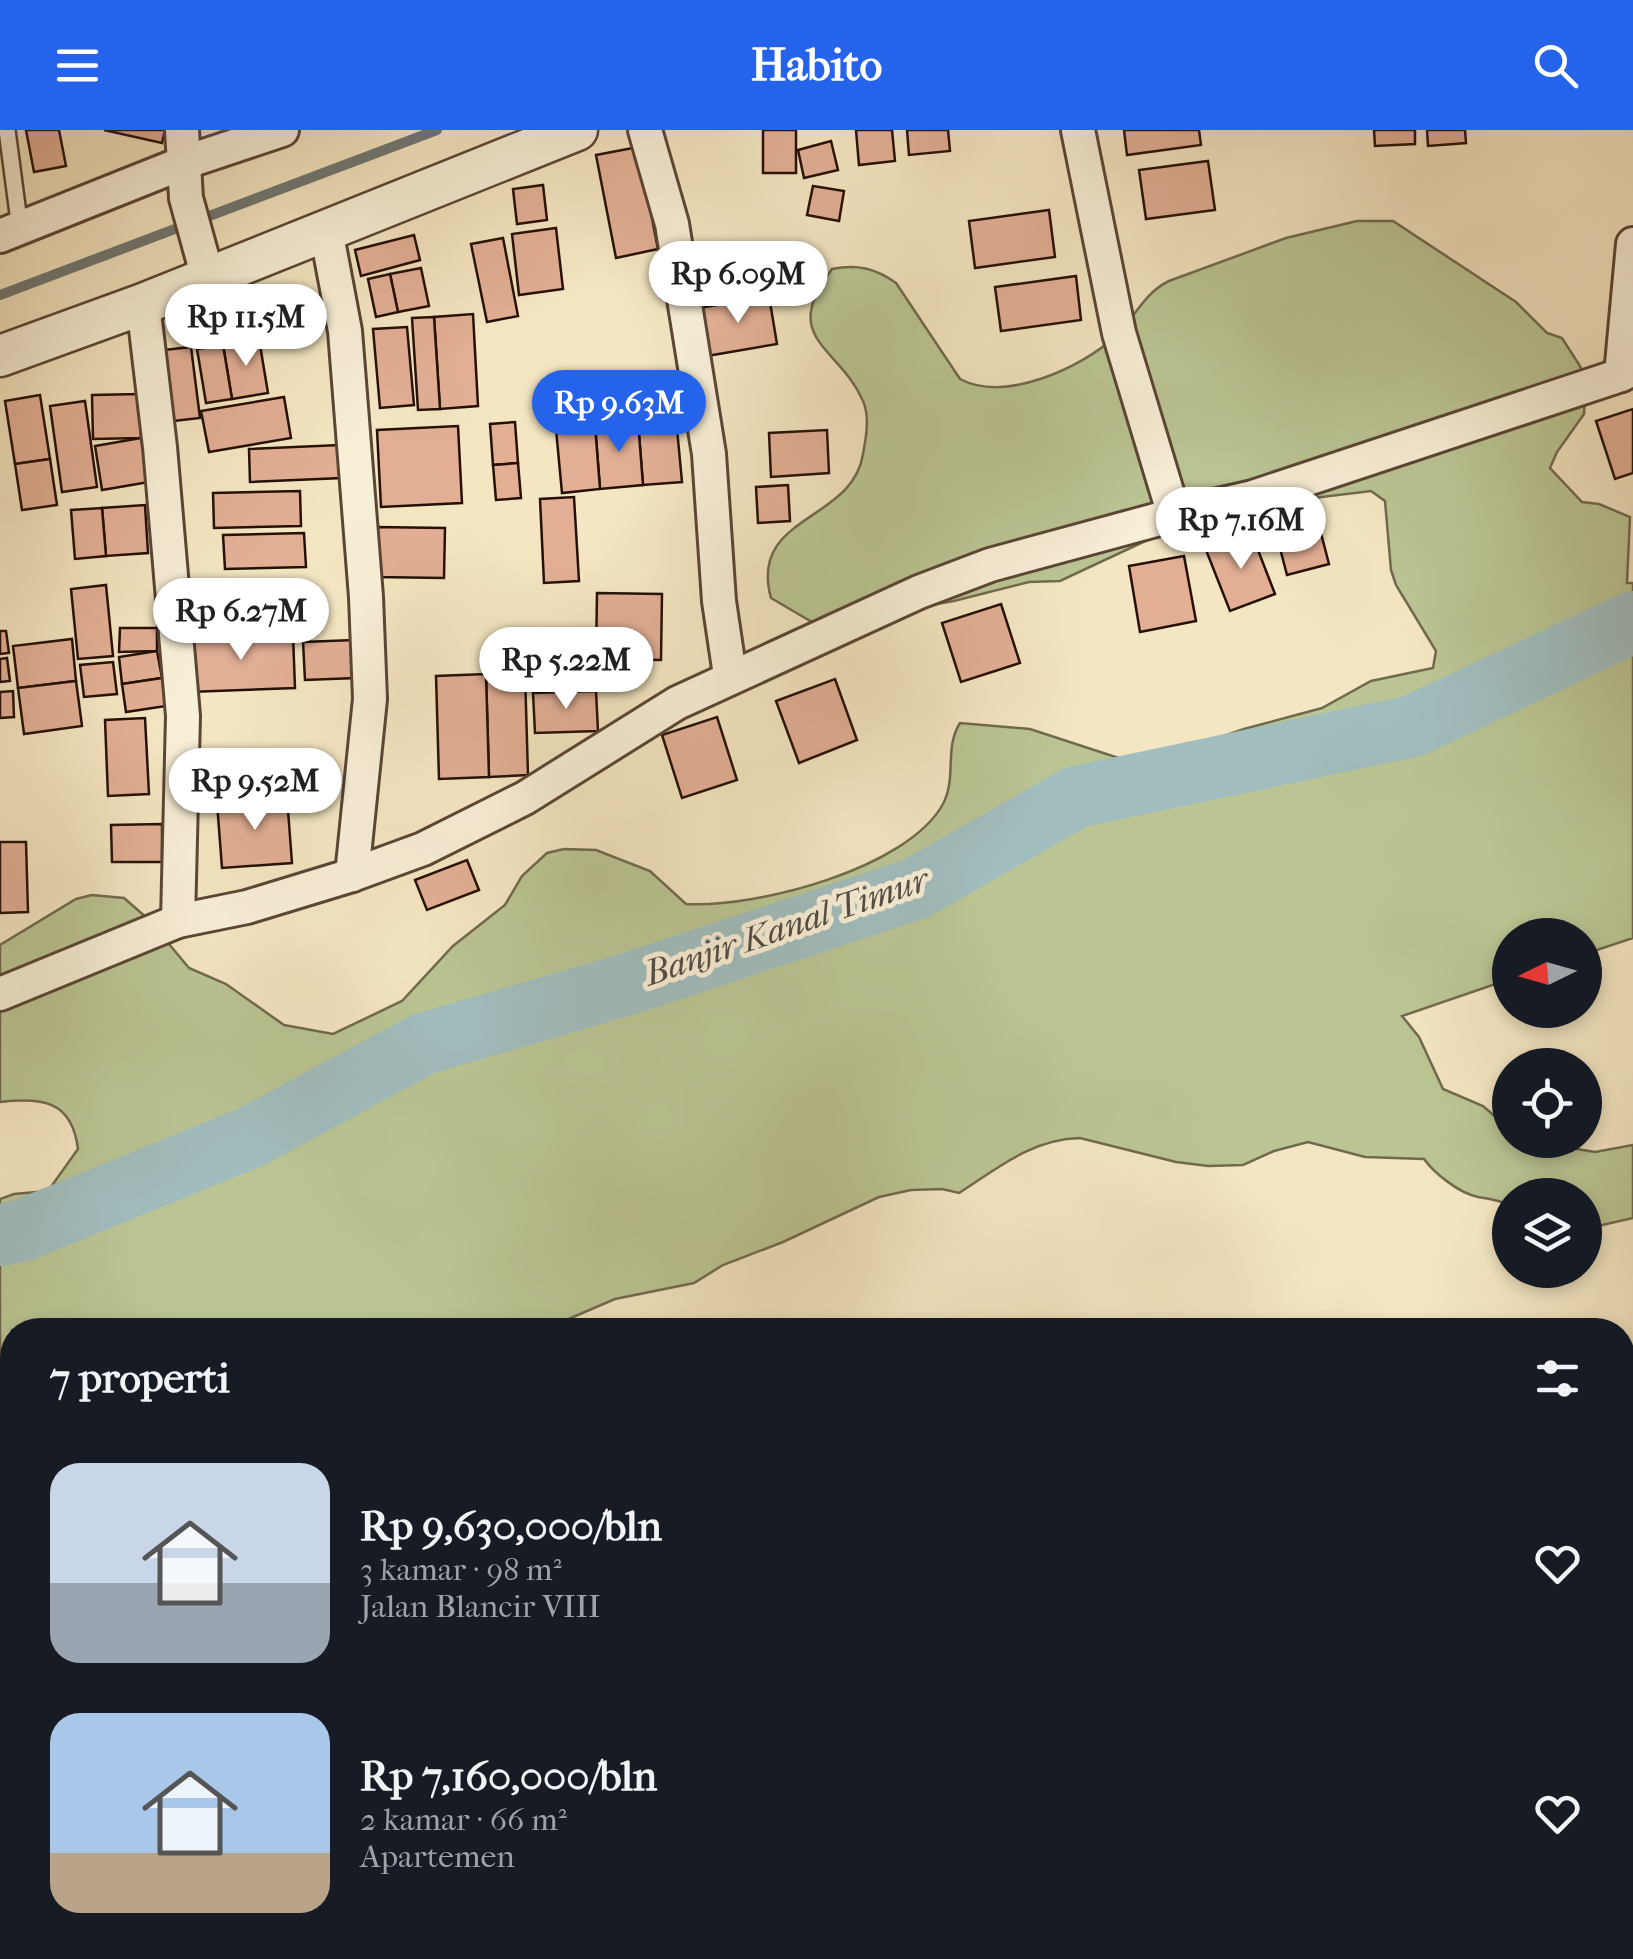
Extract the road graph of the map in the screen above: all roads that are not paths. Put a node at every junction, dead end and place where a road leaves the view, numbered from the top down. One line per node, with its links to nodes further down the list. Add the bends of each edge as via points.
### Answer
1 (6, 130): 9 (lane)
2 (182, 130): 7 (street)
3 (282, 130): 7 (street)
4 (577, 130): 8 (street)
5 (646, 130): 16 (street, via 672,224 709,454)
6 (1078, 130): 15 (street, via 1119,333)
7 (183, 163): 9 (street); 11 (street)
8 (326, 230): 11 (street); 17 (street, via 345,331 366,597 370,699)
9 (10, 232)
10 (1633, 244): 14 (street)
11 (205, 266): 12 (street)
12 (143, 304): 13 (street); 18 (street, via 183,716)
13 (0, 356)
14 (1627, 372): 15 (street, via 1253,497)
15 (1174, 514): 16 (street, via 990,565)
16 (730, 676): 17 (street, via 654,715 525,798)
17 (352, 876): 18 (street)
18 (178, 921): 19 (street)
19 (0, 994)

